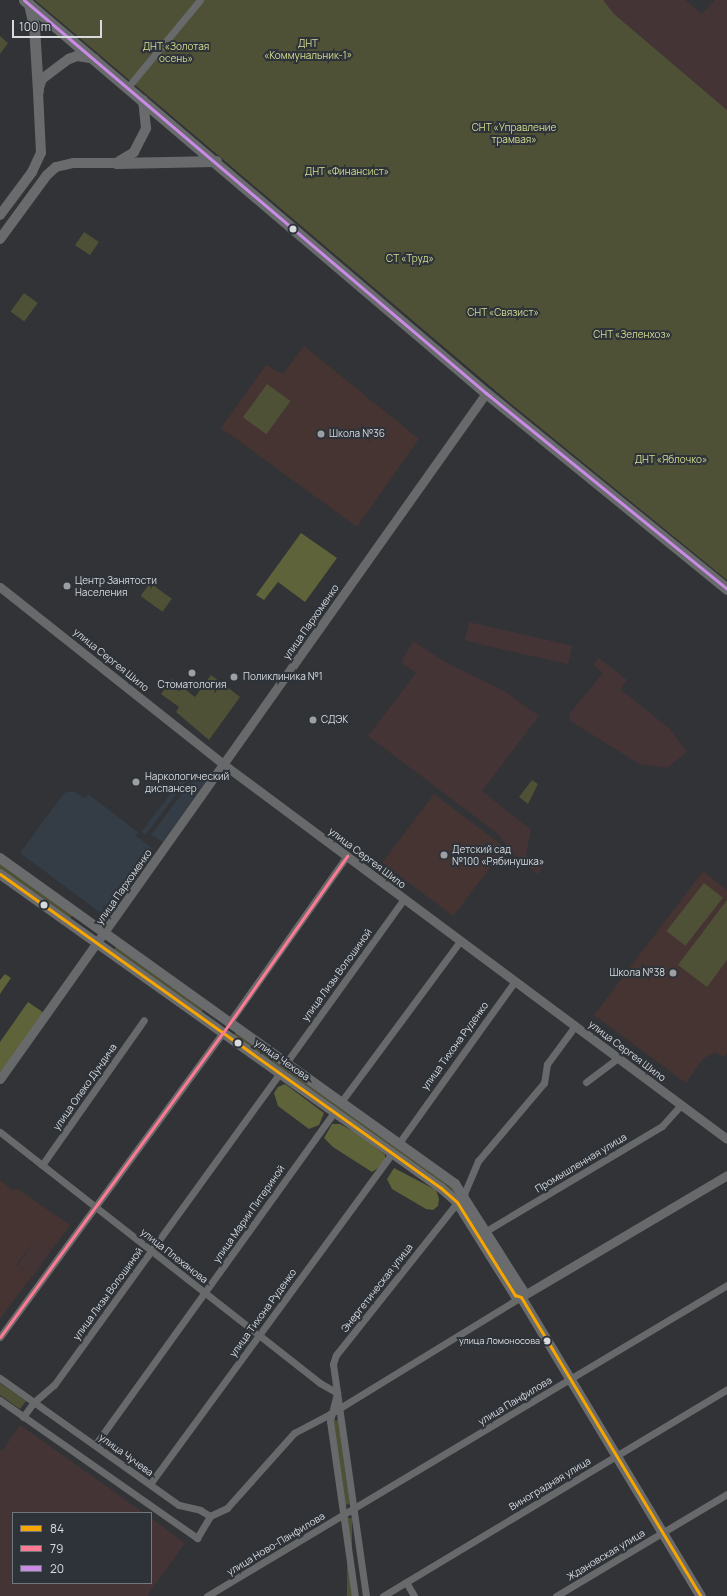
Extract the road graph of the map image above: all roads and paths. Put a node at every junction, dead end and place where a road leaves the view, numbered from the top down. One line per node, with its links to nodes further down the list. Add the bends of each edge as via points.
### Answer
1 (200, 0): 4 (street)
2 (27, 2): 3 (main road); 5 (main road, via 34,26)
3 (95, 59): 4 (main road); 5 (main road, via 77,56 58,65 42,79)
4 (128, 87): 6 (main road)
5 (38, 91): 9 (main road, via 41,146 38,161)
6 (143, 100): 7 (main road); 8 (main road, via 146,116 142,139 134,152)
7 (216, 161): 8 (main road); 11 (main road)
8 (116, 163): 10 (main road, via 74,163 56,167 46,175)
9 (0, 215)
10 (0, 239)
11 (486, 393): 13 (main road); 14 (street, улица Пархоменко)
12 (0, 586): 14 (street, улица Сергея Шило)
13 (727, 589)
14 (224, 764): 15 (street, улица Сергея Шило); 19 (street, улица Пархоменко)
15 (347, 856): 18 (street, улица Сергея Шило); 24 (street)
16 (0, 858): 19 (main road, улица Чехова)
17 (0, 874): 21 (main road, улица Чехова)
18 (404, 899): 20 (street, улица Сергея Шило); 28 (street, улица Лизы Волошиной)
19 (105, 934): 21 (street, улица Пархоменко); 24 (main road, улица Чехова)
20 (460, 940): 22 (street, улица Сергея Шило); 32 (street)
21 (97, 944): 26 (main road, улица Чехова); 30 (street, улица Пархоменко)
22 (515, 981): 25 (street, улица Сергея Шило); 37 (street, улица Тихона Руденко)
23 (144, 1020): 39 (street, улица Олеко Дундича)
24 (229, 1023): 26 (main road); 28 (main road, улица Чехова)
25 (575, 1026): 27 (street, улица Сергея Шило); 41 (street, Энергетическая улица, via 547,1064 544,1083 478,1161)
26 (222, 1034): 29 (main road, улица Чехова); 42 (street)
27 (618, 1058): 31 (street); 33 (street, улица Сергея Шило)
28 (286, 1063): 32 (main road, улица Чехова)
29 (279, 1074): 34 (main road, улица Чехова); 44 (street, улица Лизы Волошиной)
30 (0, 1079)
31 (586, 1082)
32 (341, 1102): 37 (main road, улица Чехова)
33 (681, 1105): 36 (street, улица Сергея Шило); 43 (street, Промышленная улица, via 662,1126)
34 (334, 1112): 38 (main road, улица Чехова); 46 (street, улица Марии Питериной)
35 (0, 1132): 39 (street, улица Плеханова)
36 (727, 1139)
37 (399, 1143): 41 (main road, улица Чехова, via 448,1178)
38 (392, 1153): 41 (main road, улица Чехова); 48 (street, улица Тихона Руденко)
39 (42, 1165): 42 (street, улица Плеханова)
40 (727, 1175): 47 (street)
41 (460, 1198): 43 (main road, улица Чехова); 47 (main road, улица Чехова, via 515,1295); 53 (street, Энергетическая улица, via 336,1355 332,1364)
42 (94, 1206): 44 (street, улица Плеханова); 49 (street)
43 (486, 1231): 47 (main road, улица Чехова, via 523,1291)
44 (152, 1251): 46 (street, улица Плеханова); 55 (street, улица Лизы Волошиной, via 54,1385)
45 (727, 1285): 51 (street, улица Панфилова)
46 (205, 1293): 48 (street, улица Плеханова); 59 (street, улица Марии Питериной)
47 (521, 1297): 51 (main road, улица Чехова); 56 (street)
48 (259, 1336): 53 (street, улица Плеханова); 61 (street, улица Тихона Руденко)
49 (0, 1337)
50 (0, 1378): 55 (street, улица Чучева)
51 (571, 1379): 60 (main road, улица Чехова); 63 (street, улица Панфилова)
52 (727, 1389): 60 (street, Виноградная улица)
53 (337, 1393): 56 (street, Энергетическая улица); 57 (street, Энергетическая улица)
54 (0, 1400): 58 (street)
55 (33, 1403): 58 (street); 59 (street, улица Чучева)
56 (340, 1408): 57 (street); 63 (street, Энергетическая улица)
57 (330, 1414): 64 (street, Энергетическая улица); 65 (street, via 294,1433 227,1508)
58 (23, 1417): 65 (street, via 196,1538)
59 (95, 1444): 61 (street, улица Чучева)
60 (617, 1456): 66 (main road, улица Чехова); 67 (street, Виноградная улица)
61 (150, 1484): 65 (street, улица Чучева, via 179,1505 200,1510)
62 (727, 1494): 66 (street, Ждановская улица)
63 (354, 1509): 64 (street, улица Ново-Панфилова); 70 (street, Энергетическая улица)
64 (344, 1515): 68 (street, улица Ново-Панфилова); 69 (street, Энергетическая улица)
65 (210, 1516)
66 (662, 1532): 73 (street, Ждановская улица); 74 (main road, улица Чехова)
67 (406, 1582): 71 (street, Виноградная улица); 72 (street)
68 (207, 1596)
69 (355, 1596)
70 (366, 1596)
71 (383, 1596)
72 (414, 1596)
73 (556, 1596)
74 (700, 1596)

